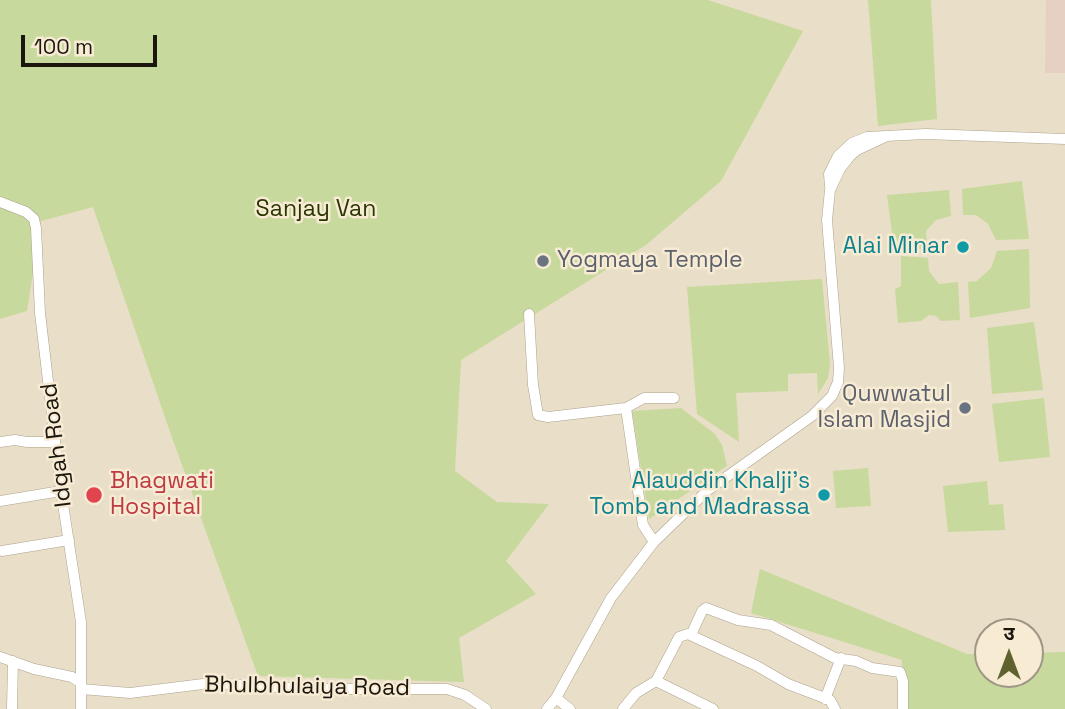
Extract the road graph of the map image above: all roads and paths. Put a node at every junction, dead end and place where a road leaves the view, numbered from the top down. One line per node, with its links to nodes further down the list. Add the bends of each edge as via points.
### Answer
1 (1065, 139): 11 (street, via 877,136 859,140 838,156 829,174 827,220 839,368 832,396 812,416 708,490)
2 (0, 202): 7 (street, Idgah Road, via 31,215 36,228 40,313)
3 (529, 314): 5 (street, via 538,415)
4 (674, 398): 5 (street, via 644,398)
5 (626, 408): 11 (street, via 643,524)
6 (0, 442): 7 (street)
7 (55, 442): 8 (street, Idgah Road)
8 (61, 491): 9 (street); 10 (street, Idgah Road)
9 (0, 501)
10 (69, 540): 12 (street); 18 (street, Idgah Road, via 81,622)
11 (654, 542): 19 (street, via 611,598)
12 (2, 551)
13 (691, 635): 15 (street, via 706,608 738,620 771,625); 17 (street, via 679,637); 20 (street)
14 (0, 657): 16 (street, Bhulbhulaiya Road)
15 (841, 658): 20 (street); 29 (street, via 900,672)
16 (13, 661): 18 (street, Bhulbhulaiya Road, via 72,677); 21 (street)
17 (656, 681): 26 (street, via 636,693); 27 (street)
18 (81, 686): 22 (street, Idgah Road); 23 (street, Bhulbhulaiya Road, via 114,693 211,683 447,689)
19 (556, 698): 24 (street); 25 (street)
20 (825, 698): 28 (street)
21 (12, 709)
22 (81, 709)
23 (486, 709)
24 (547, 709)
25 (570, 709)
26 (623, 709)
27 (713, 709)
28 (835, 709)
29 (903, 709)

